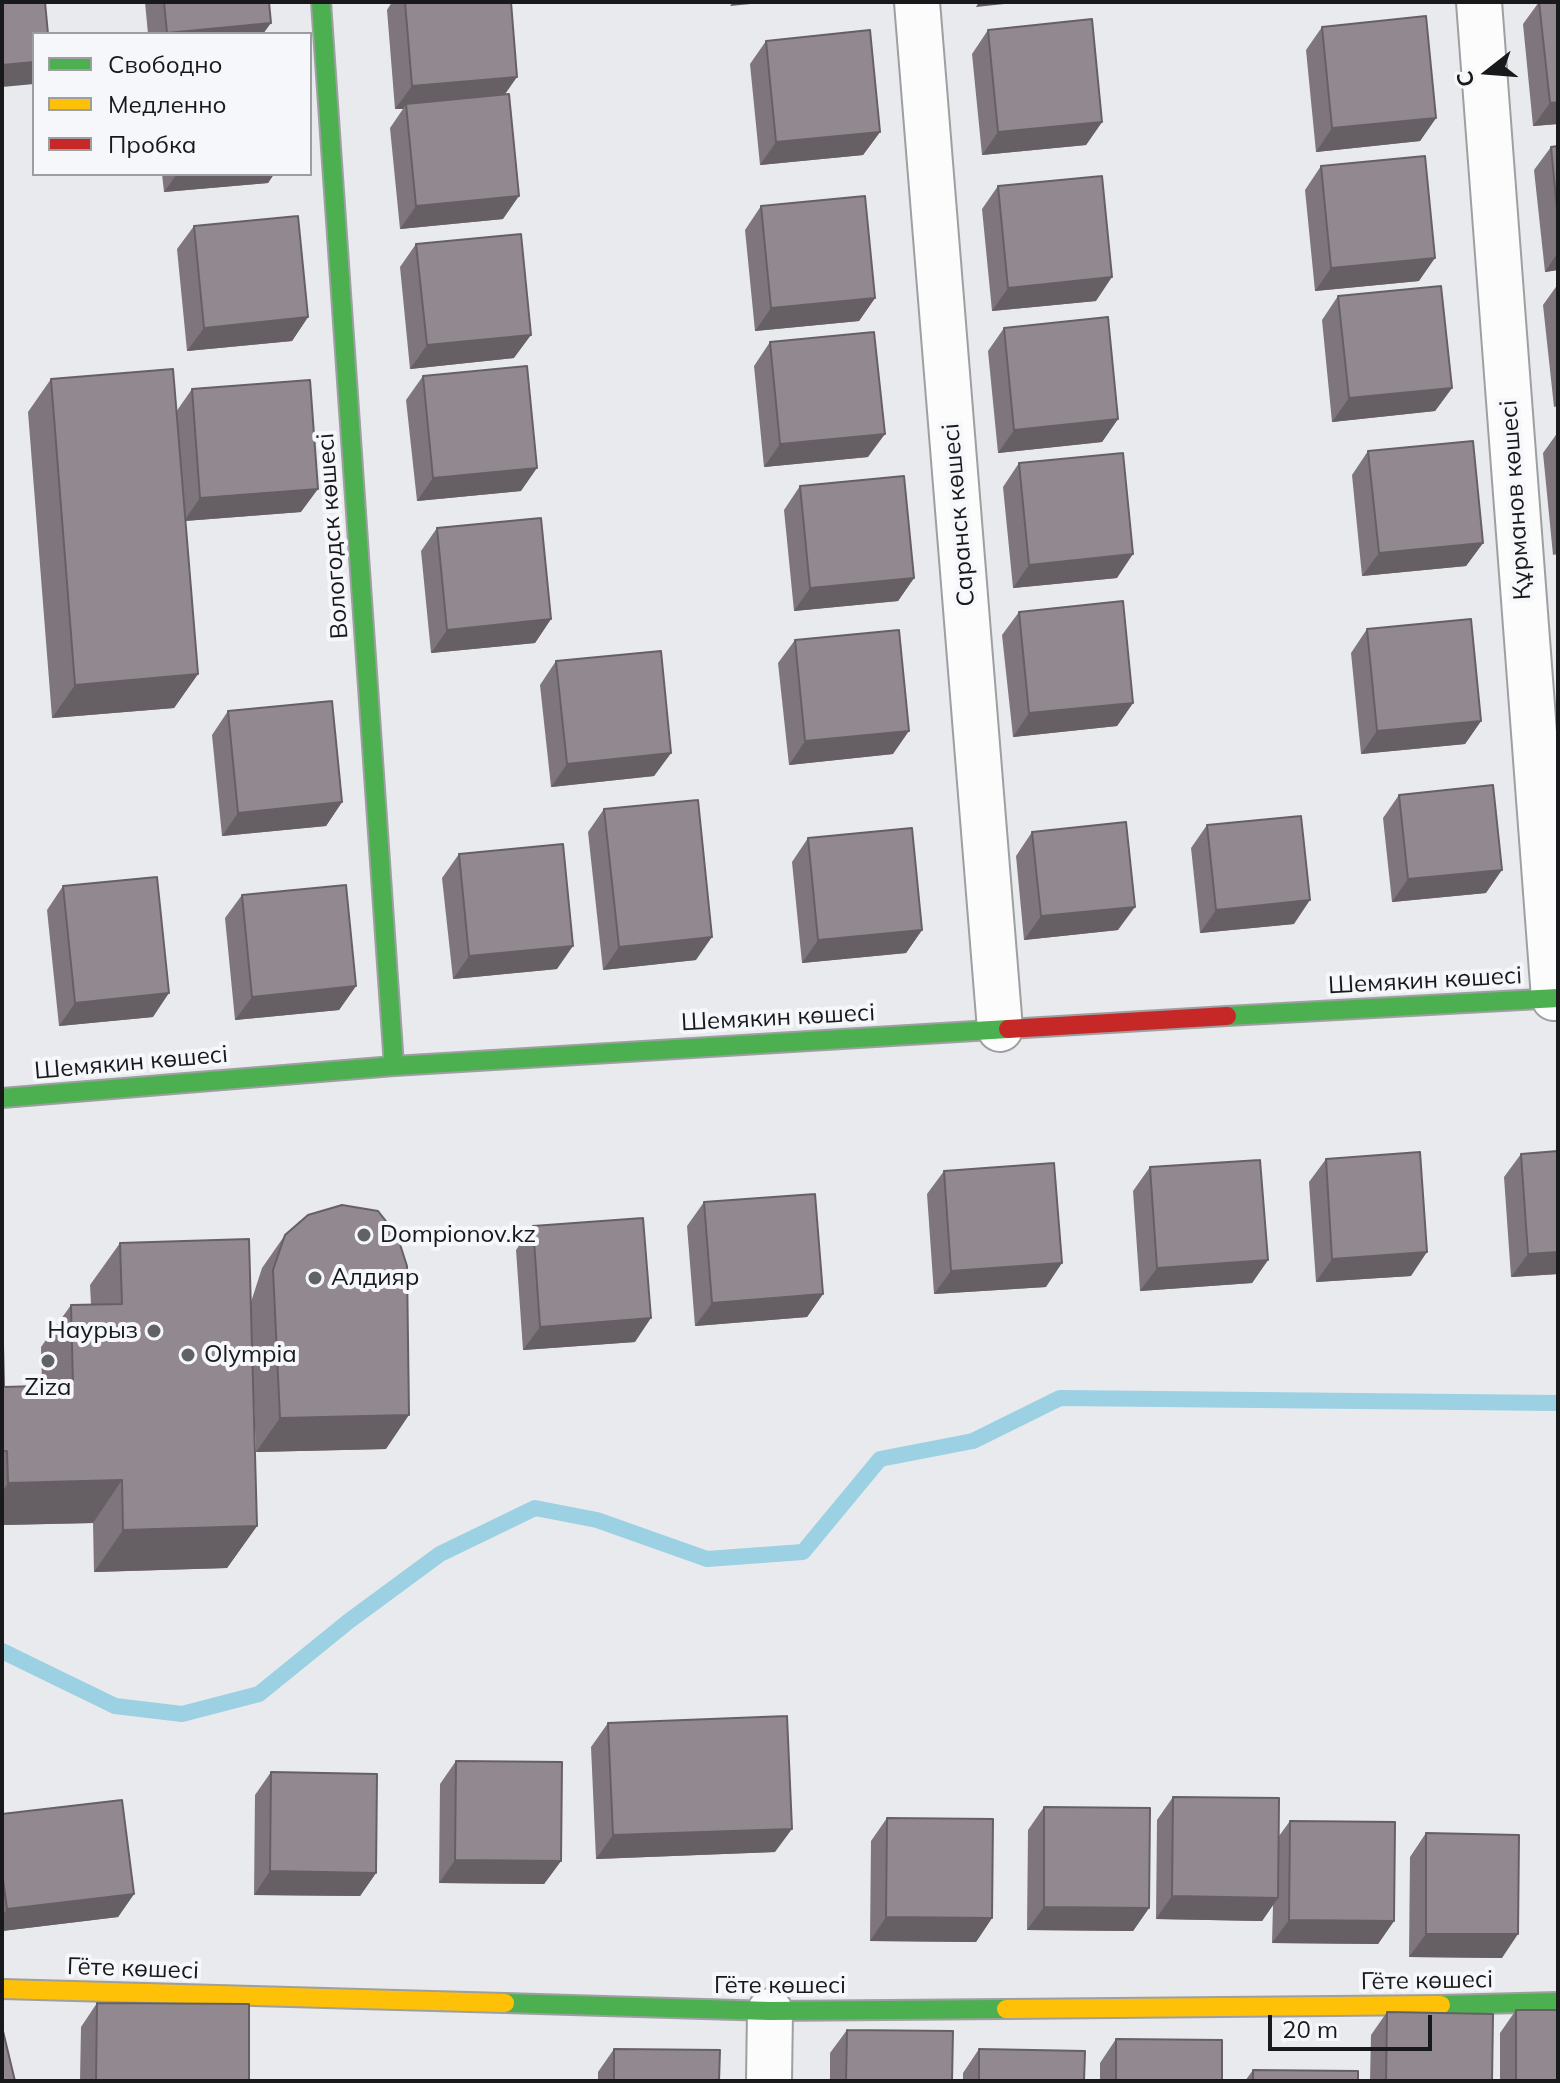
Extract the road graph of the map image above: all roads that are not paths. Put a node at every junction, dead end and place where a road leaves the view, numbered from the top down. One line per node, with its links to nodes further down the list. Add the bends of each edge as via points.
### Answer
1 (321, 2): 6 (street, Вологодск көшесі)
2 (917, 2): 5 (street, Саранск көшесі)
3 (1479, 2): 4 (street, Құрманов көшесі)
4 (1556, 998): 5 (street, Шемякин көшесі)
5 (1000, 1029): 6 (street, Шемякин көшесі)
6 (394, 1066): 7 (street, Шемякин көшесі)
7 (2, 1098)
8 (2, 1989): 10 (street, Гёте көшесі)
9 (1558, 2002): 10 (street, Гёте көшесі)
10 (770, 2011): 11 (street)
11 (769, 2081)

